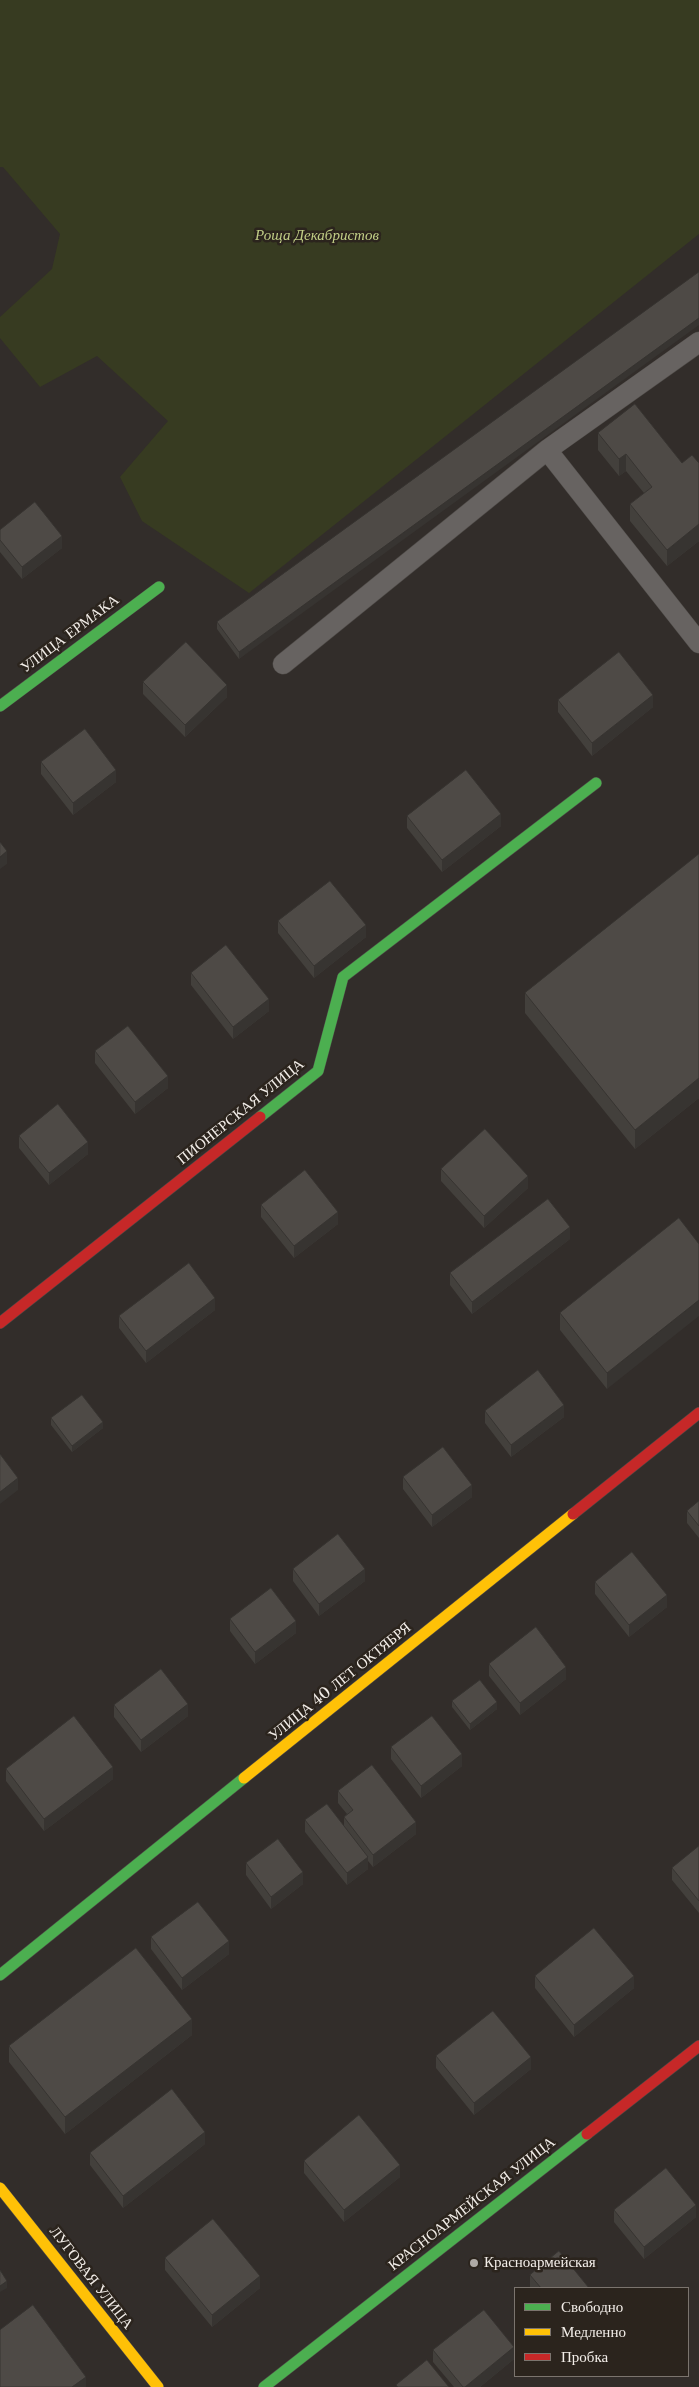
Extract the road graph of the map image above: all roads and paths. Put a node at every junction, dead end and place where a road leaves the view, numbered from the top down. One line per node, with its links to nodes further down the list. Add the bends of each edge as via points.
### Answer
1 (699, 342): 2 (lane)
2 (547, 450): 4 (lane); 5 (lane)
3 (159, 587): 6 (street, УЛИЦА ЕРМАКА)
4 (699, 643)
5 (284, 664)
6 (0, 706)
7 (596, 783): 8 (street, ПИОНЕРСКАЯ УЛИЦА, via 343,977 318,1071)
8 (0, 1323)
9 (699, 1413): 10 (street, УЛИЦА 40 ЛЕТ ОКТЯБРЯ)
10 (0, 1975)
11 (699, 2046): 14 (street, КРАСНОАРМЕЙСКАЯ УЛИЦА)
12 (0, 2188): 13 (street, ЛУГОВАЯ УЛИЦА)
13 (158, 2387)
14 (264, 2387)

